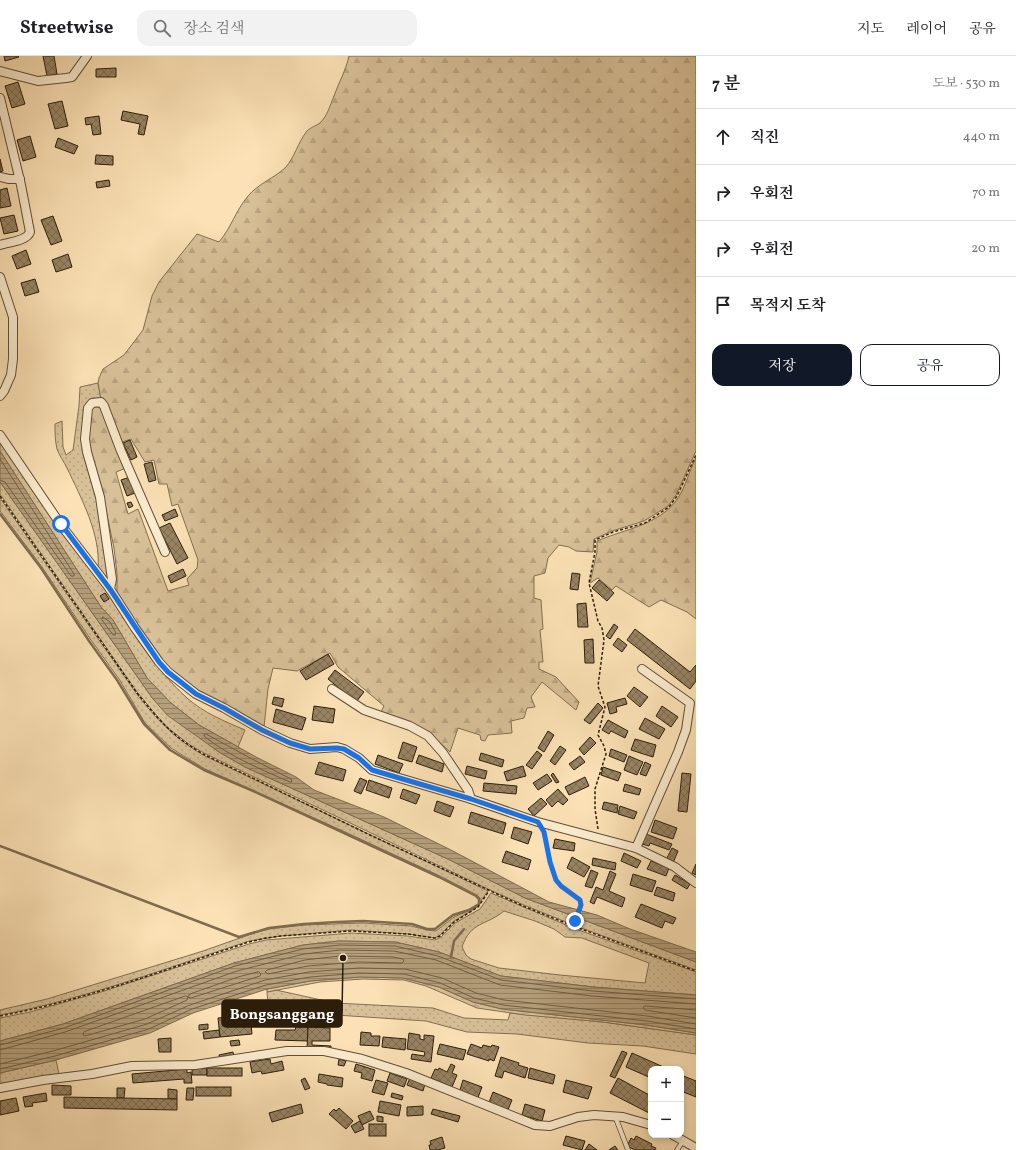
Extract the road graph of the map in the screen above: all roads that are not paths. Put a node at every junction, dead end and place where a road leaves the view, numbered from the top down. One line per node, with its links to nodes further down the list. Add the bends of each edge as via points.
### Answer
1 (86, 56): 2 (street, via 72,77 38,81)
2 (0, 71)
3 (0, 98): 5 (street)
4 (0, 177): 5 (street)
5 (20, 179): 6 (street, via 30,232 24,238)
6 (0, 245)
7 (0, 277): 8 (street, via 13,317 11,375)
8 (0, 396)
9 (0, 435): 11 (street, via 61,524)
10 (165, 552): 11 (street, via 104,406 101,402 92,403 87,413 84,439 100,497 112,579)
11 (110, 589): 14 (street, via 159,662 196,694 290,743 310,749 344,749 372,770)
12 (642, 669): 15 (street, via 690,703 686,730 678,752)
13 (332, 689): 14 (street, via 364,710 410,726 428,736 443,753 468,790)
14 (471, 799): 15 (street, via 538,822)
15 (636, 848): 16 (street, via 675,867)
16 (696, 884)
17 (0, 1088): 18 (street, via 132,1066 195,1065 287,1051 324,1051 406,1072 535,1125 550,1126 594,1115)
18 (615, 1116): 19 (street); 23 (lane)
19 (648, 1124)
20 (678, 1138): 21 (street)
21 (683, 1141): 22 (street); 24 (lane)
22 (696, 1148)
23 (628, 1150)
24 (677, 1150)

